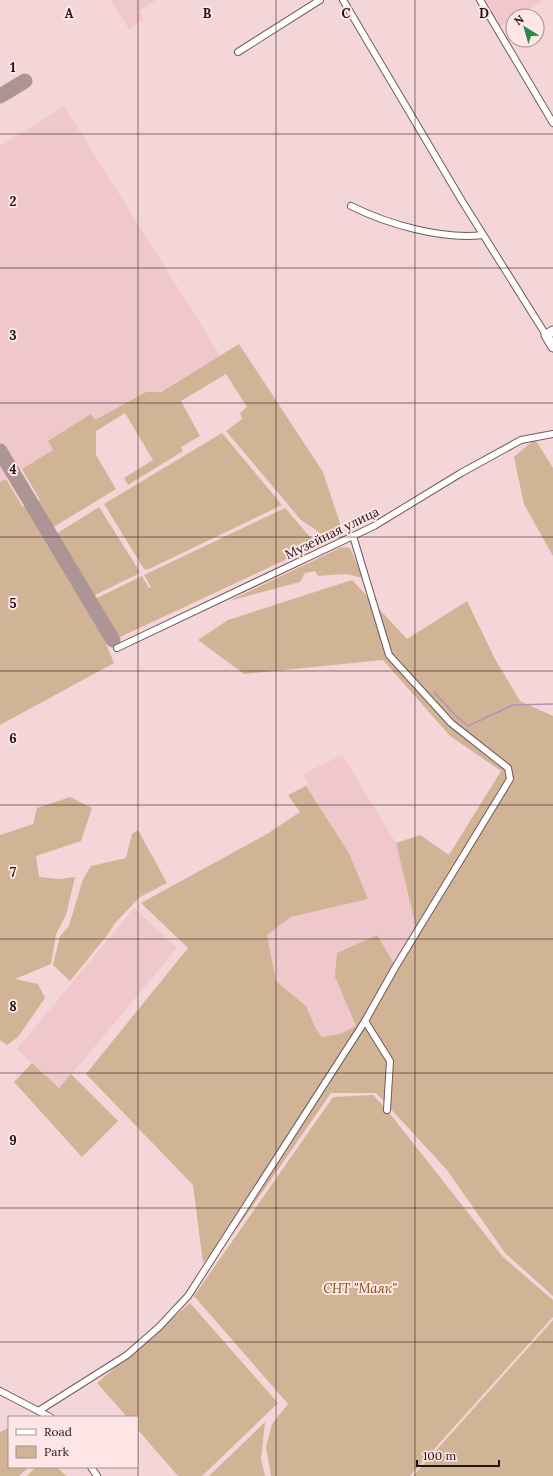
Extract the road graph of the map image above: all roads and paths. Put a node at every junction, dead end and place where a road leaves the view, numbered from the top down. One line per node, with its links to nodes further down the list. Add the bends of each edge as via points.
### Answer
1 (320, 0): 4 (street)
2 (343, 0): 7 (street)
3 (480, 0): 5 (street)
4 (238, 52)
5 (553, 123)
6 (351, 206): 7 (street, via 370,216 433,233)
7 (483, 235): 8 (street)
8 (550, 333): 9 (street)
9 (553, 347)
10 (553, 434): 11 (street, Музейная улица, via 521,440)
11 (353, 536): 12 (street, Музейная улица); 13 (street, via 389,655 451,724 508,768 510,779)
12 (117, 648)
13 (365, 1021): 14 (street, via 390,1061); 16 (street, via 188,1296 127,1355)
14 (387, 1110)
15 (0, 1391): 16 (street)
16 (40, 1410): 17 (street)
17 (49, 1416)
18 (91, 1468): 19 (street)
19 (97, 1476)

